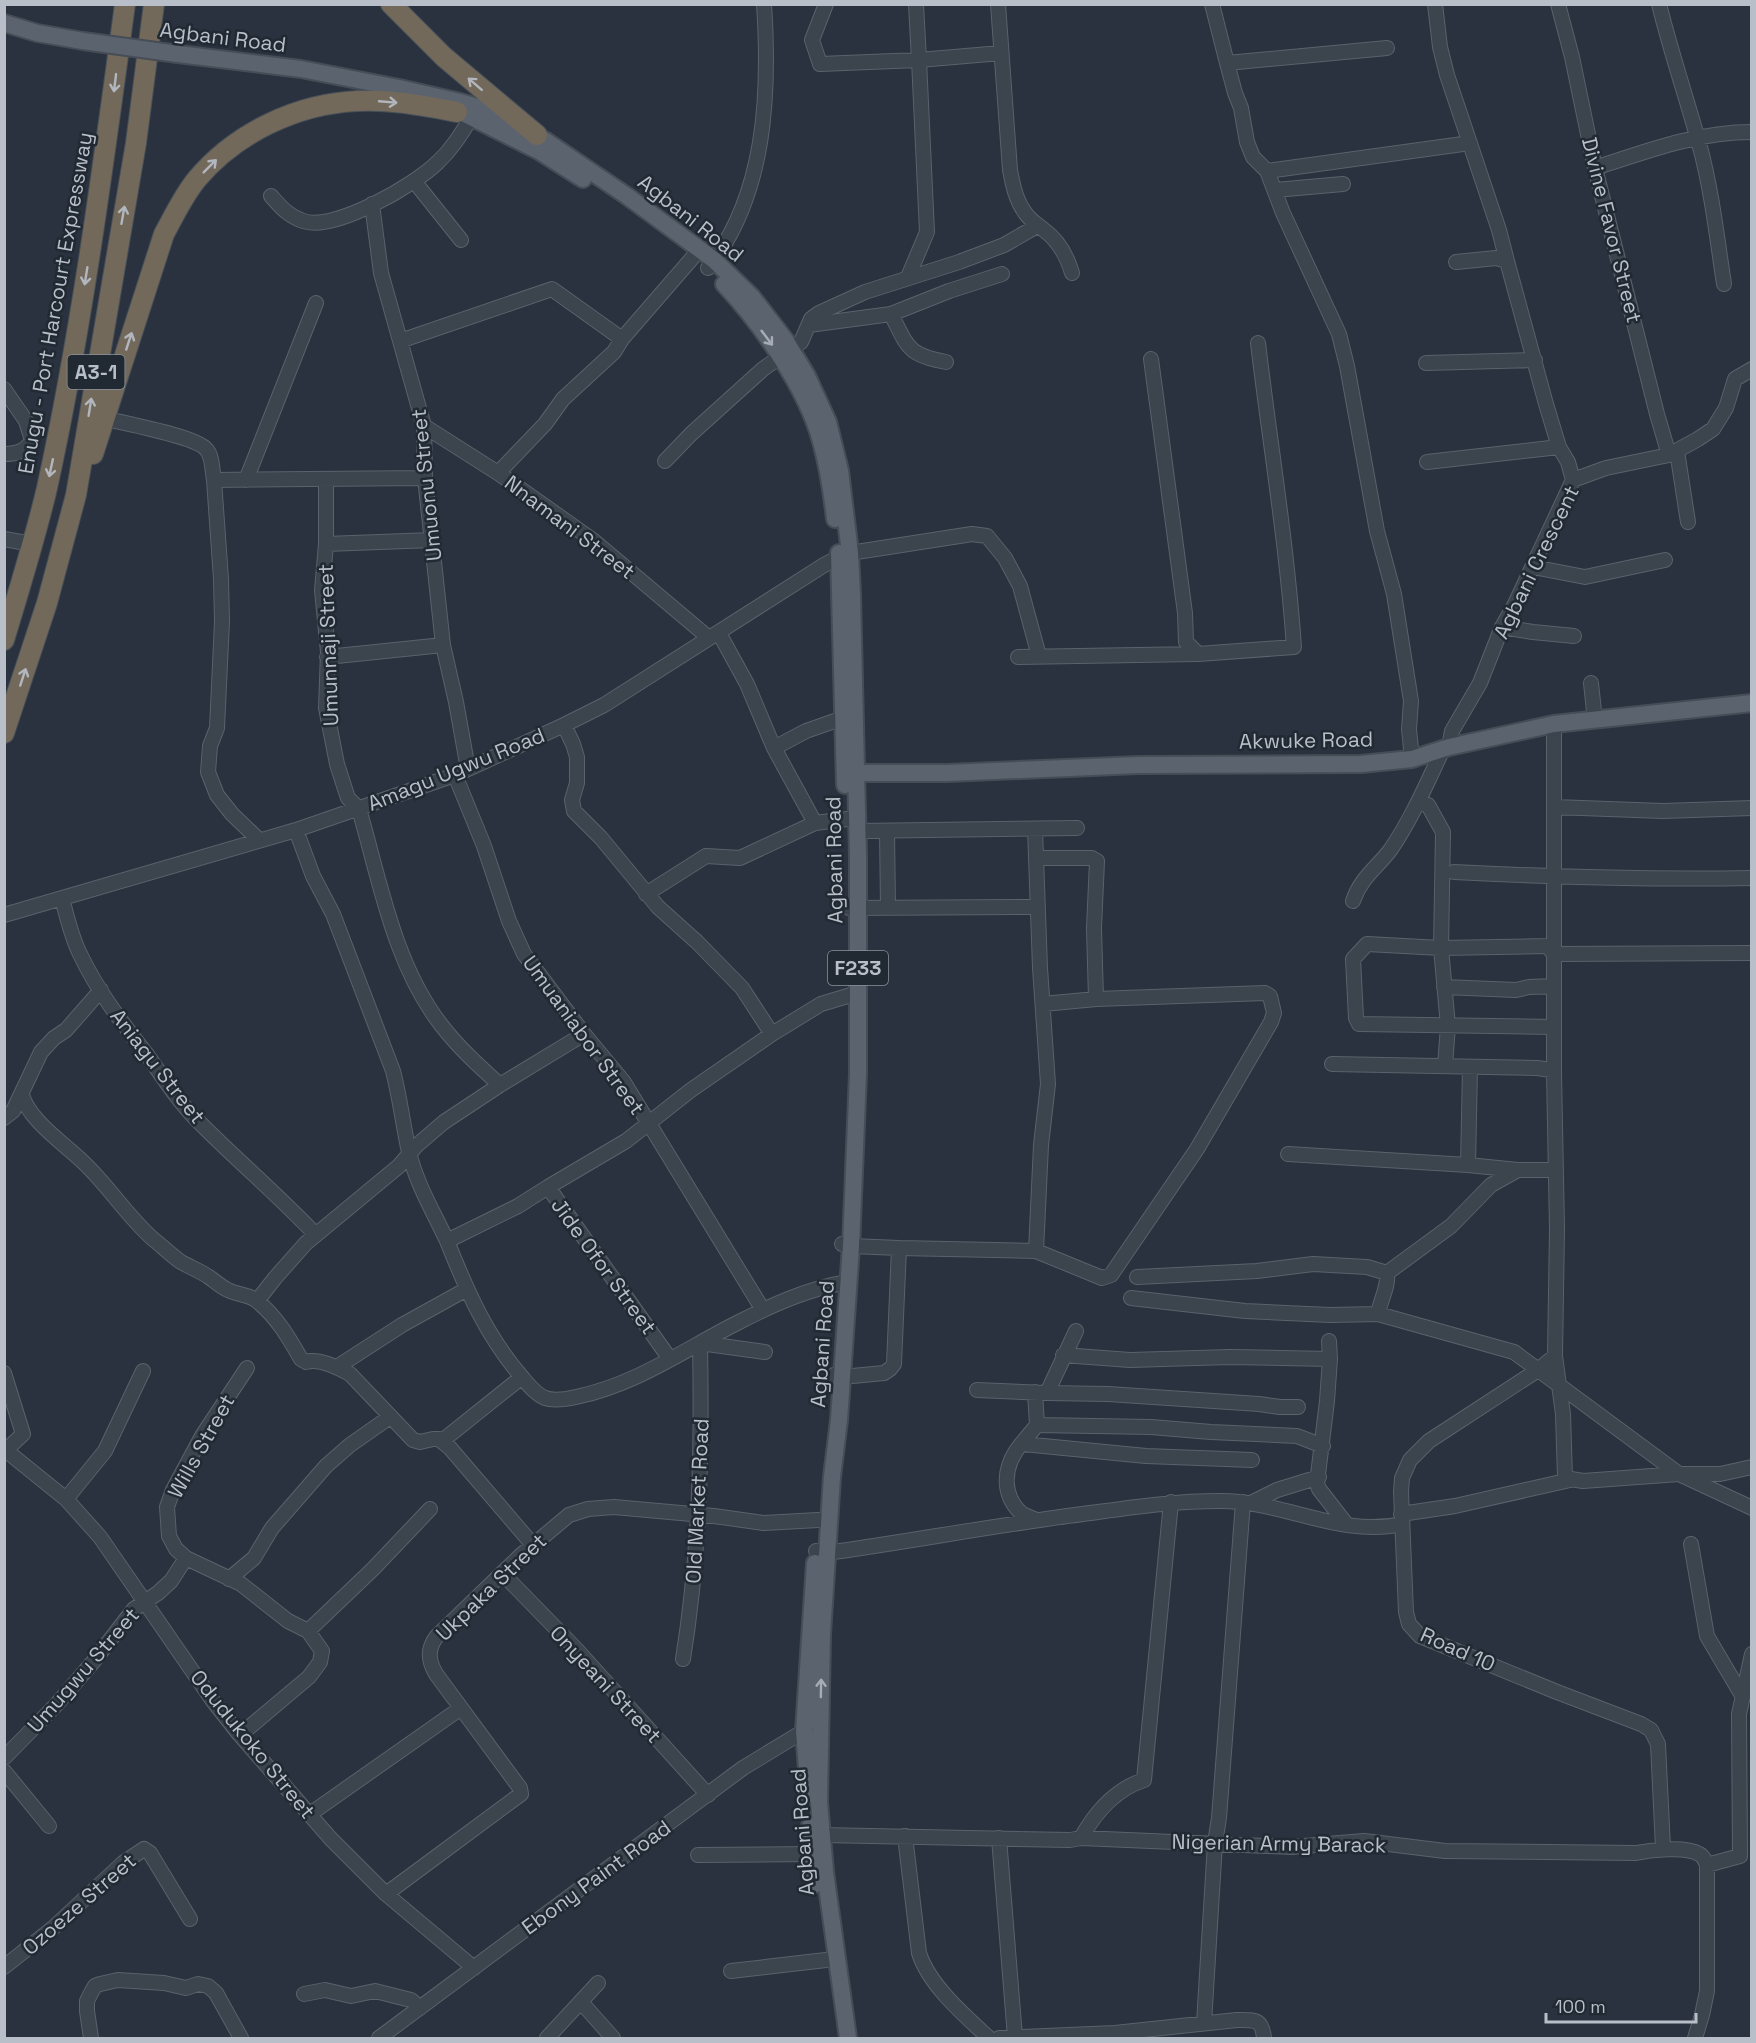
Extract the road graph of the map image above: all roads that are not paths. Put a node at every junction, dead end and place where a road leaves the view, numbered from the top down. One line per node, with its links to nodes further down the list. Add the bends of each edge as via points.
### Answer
1 (125, 4): 56 (highway, Enugu - Port Harcourt Expressway / A3-1, one-way to 56, via 107,149)
2 (154, 4): 68 (highway, A3-1, one-way to 2, via 135,143)
3 (391, 4): 20 (highway, one-way to 3, via 444,57)
4 (764, 4): 35 (street, via 766,43 760,147 741,212)
5 (826, 4): 15 (street, via 812,40 820,64)
6 (916, 4): 15 (street)
7 (998, 4): 14 (street)
8 (1212, 4): 16 (street)
9 (1435, 4): 22 (street, via 1447,75)
10 (1558, 4): 23 (street, Divine Favor Street)
11 (1659, 4): 21 (street)
12 (4, 23): 17 (main road, Agbani Road, bridge, via 83,41 301,69)
13 (1387, 48): 16 (street)
14 (1001, 53): 15 (street); 30 (street, via 1014,193)
15 (919, 60): 38 (street, via 927,232)
16 (1227, 63): 24 (street, via 1247,142 1253,157)
17 (436, 96): 18 (main road, Agbani Road / F233); 20 (main road, Agbani Road / F233, via 477,107)
18 (464, 115): 25 (street, via 450,150); 32 (main road, Agbani Road / F233, via 539,151); 53 (highway, one-way to 18, via 164,234 181,202 222,154 271,123 332,104 378,101)
19 (1752, 132): 21 (street)
20 (537, 135): 35 (main road, Agbani Road / F233, via 627,196)
21 (1697, 137): 23 (street); 39 (street)
22 (1470, 143): 24 (street); 33 (street)
23 (1595, 168): 58 (street, Divine Favor Street, via 1657,414)
24 (1267, 171): 27 (street)
25 (414, 181): 29 (street); 31 (street)
26 (1343, 184): 27 (street)
27 (1275, 190): 95 (street, via 1335,322 1344,355 1377,531 1394,594 1411,701)
28 (271, 196): 29 (street, via 286,214 316,224)
29 (372, 204): 44 (street, Umuonu Street, via 381,273)
30 (1037, 226): 36 (street, via 1062,250); 38 (street, via 1004,245)
31 (461, 240)
32 (694, 255): 35 (main road, Agbani Road / F233); 43 (street)
33 (1507, 261): 34 (street, via 1496,258); 48 (street)
34 (1456, 262)
35 (711, 264): 46 (main road, Agbani Road / F233, via 752,297)
36 (1072, 273)
37 (1002, 274): 41 (street)
38 (908, 277): 42 (street, via 827,308)
39 (1724, 284)
40 (316, 303): 66 (street)
41 (891, 314): 42 (street); 49 (street, via 913,352)
42 (809, 325): 46 (street, via 803,340)
43 (622, 339): 44 (street, via 552,289); 62 (street)
44 (400, 341): 54 (street, Umuonu Street)
45 (1258, 343): 82 (street, via 1289,578 1294,646)
46 (787, 354): 60 (street, via 763,369); 74 (main road, Agbani Road / F233, via 807,376 828,422 840,471)
47 (1151, 359): 82 (street, via 1186,642)
48 (1535, 360): 50 (street); 57 (street)
49 (946, 362)
50 (1426, 363)
51 (1752, 369): 58 (street, Agbani Crescent, via 1735,379 1726,408 1713,429)
52 (4, 389): 55 (street, via 26,421)
53 (103, 418): 65 (street, via 200,444 209,452); 68 (highway)
54 (424, 426): 62 (street, Nnamani Street); 63 (street, Umuonu Street)
55 (32, 440): 56 (street); 59 (street, via 25,450)
56 (57, 442): 72 (highway, Enugu - Port Harcourt Expressway / A3-1, one-way to 72)
57 (1559, 447): 61 (street); 67 (street)
58 (1673, 453): 67 (street, Agbani Crescent); 69 (street, Divine Favor Street)
59 (5, 454)
60 (665, 461)
61 (1427, 462)
62 (498, 473): 78 (street, Nnamani Street, via 594,541)
63 (425, 478): 64 (street); 71 (street, Umuonu Street)
64 (326, 479): 66 (street); 73 (street)
65 (213, 480): 66 (street); 108 (street, via 222,621 217,728 210,746 208,772 217,795)
66 (246, 480)
67 (1573, 480): 76 (street, Agbani Crescent)
68 (76, 495): 92 (highway, A3-1, one-way to 68, via 47,603)
69 (1688, 522)
70 (4, 539): 72 (street)
71 (433, 540): 73 (street, Umunnaji Street); 81 (street, Umuonu Street)
72 (32, 544): 80 (highway, Enugu - Port Harcourt Expressway / A3-1)
73 (326, 544): 84 (street, Umunnaji Street, via 322,590)
74 (845, 555): 78 (street, Amagu Ugwu Road); 83 (street, via 972,534 987,536 1020,586); 88 (main road, Agbani Road / F233); 97 (main road, Agbani Road / F233)
75 (1665, 560): 76 (street, via 1585,576)
76 (1533, 567): 77 (street, Agbani Crescent)
77 (1502, 627): 79 (street); 94 (street, Agbani Crescent, via 1480,684)
78 (714, 635): 91 (street, Amagu Ugwu Road, via 604,705); 93 (street, via 747,684)
79 (1574, 636)
80 (4, 640)
81 (443, 645): 84 (street); 96 (street, Umuonu Street, via 456,702)
82 (1198, 654): 83 (street)
83 (1039, 656): 85 (street)
84 (327, 657): 101 (street, Umunnaji Street, via 326,708 331,736 348,798)
85 (1018, 657)
86 (1591, 683): 89 (street)
87 (1752, 703): 89 (main road, Akwuke Road)
88 (843, 718): 93 (street); 97 (main road, Agbani Road / F233)
89 (1595, 721): 90 (main road, Akwuke Road)
90 (1554, 724): 94 (main road, Akwuke Road); 99 (street)
91 (564, 725): 96 (street, Amagu Ugwu Road); 113 (street, via 577,757 574,811)
92 (4, 732)
93 (774, 748): 102 (street)
94 (1446, 748): 95 (main road, Akwuke Road); 98 (street, Agbani Crescent)
95 (1412, 759): 97 (main road, Akwuke Road, via 1361,764)
96 (462, 772): 101 (street, Amagu Ugwu Road); 131 (street, Umuaniabor Street, via 516,939)
97 (850, 772): 103 (main road, Agbani Road / F233)
98 (1418, 802): 115 (street, Agbani Crescent, via 1390,851 1369,872); 120 (street, via 1428,805 1443,832)
99 (1554, 807): 100 (street, via 1663,811); 111 (street)
100 (1752, 808)
101 (359, 809): 106 (street, Amagu Ugwu Road); 137 (street, Umunnaji Street, via 391,922 411,974 442,1027)
102 (815, 823): 103 (street); 113 (street, via 740,858 706,856)
103 (852, 825): 107 (street); 118 (main road, Agbani Road / F233, via 858,857)
104 (1077, 828): 105 (street)
105 (1035, 829): 107 (street); 109 (street)
106 (296, 830): 108 (street, Amagu Ugwu Road); 142 (street, via 393,1071)
107 (887, 831): 117 (street)
108 (259, 840): 114 (street, Amagu Ugwu Road)
109 (1036, 858): 116 (street); 127 (street, via 1097,861)
110 (1454, 872): 111 (street)
111 (1554, 878): 112 (street); 122 (street)
112 (1752, 878)
113 (646, 894): 132 (street, via 742,988)
114 (62, 898): 119 (street, Amagu Ugwu Road); 125 (street, Aniagu Street, via 76,946)
115 (1353, 901)
116 (1038, 907): 117 (street); 128 (street)
117 (888, 908): 118 (street)
118 (853, 909): 126 (main road, Agbani Road / F233); 150 (main road, Agbani Road / F233, via 858,1072)
119 (4, 915)
120 (1441, 948): 122 (street, via 1547,946); 124 (street); 129 (street, via 1367,944 1353,958 1356,1018 1359,1024)
121 (1752, 953): 122 (street)
122 (1554, 954): 123 (street)
123 (1554, 986): 124 (street, via 1516,990); 130 (street)
124 (1444, 987): 129 (street)
125 (100, 990): 138 (street, via 41,1052); 148 (street, Aniagu Street, via 179,1101)
126 (851, 995): 132 (street, Jide Ofor Street, via 821,1004); 150 (main road, Agbani Road / F233)
127 (1096, 999): 128 (street); 152 (street, via 1265,993 1270,996 1274,1013 1197,1149 1111,1275 1102,1278)
128 (1043, 1004): 152 (street, via 1048,1084)
129 (1448, 1026): 130 (street); 134 (street)
130 (1554, 1028): 136 (street)
131 (584, 1034): 137 (street); 141 (street, Umuaniabor Street, via 623,1081)
132 (772, 1034): 141 (street, Jide Ofor Street)
133 (1332, 1064): 134 (street)
134 (1445, 1066): 135 (street)
135 (1470, 1067): 136 (street); 144 (street)
136 (1553, 1068): 146 (street)
137 (501, 1084): 142 (street, via 444,1122)
138 (22, 1095): 139 (street); 140 (street)
139 (33, 1115): 140 (street); 158 (street, via 94,1172 152,1238 223,1288)
140 (8, 1116)
141 (648, 1123): 147 (street, Jide Ofor Street, via 626,1141); 159 (street, Umuaniabor Street)
142 (410, 1154): 148 (street); 149 (street)
143 (1288, 1154): 144 (street)
144 (1468, 1165): 145 (street)
145 (1518, 1170): 146 (street); 153 (street, via 1491,1185 1451,1226)
146 (1555, 1170): 166 (street)
147 (548, 1187): 149 (street); 167 (street, Jide Ofor Street)
148 (316, 1235): 158 (street)
149 (447, 1241): 156 (street)
150 (846, 1245): 151 (street); 155 (main road, Agbani Road / F233)
151 (899, 1248): 152 (street); 174 (street, via 894,1364 884,1372)
152 (1036, 1251)
153 (1387, 1273): 154 (street, via 1367,1267 1313,1264); 160 (street)
154 (1137, 1277)
155 (844, 1282): 159 (street, via 820,1287); 174 (main road, Agbani Road / F233)
156 (467, 1289): 169 (street); 175 (street, via 493,1338)
157 (1131, 1298): 160 (street, via 1245,1311 1330,1316)
158 (257, 1301): 169 (street, via 281,1324 301,1359)
159 (763, 1310): 163 (street)
160 (1378, 1314): 171 (street, via 1514,1352)
161 (1076, 1331): 165 (street)
162 (1329, 1341): 168 (street)
163 (700, 1343): 164 (street); 167 (street); 196 (street, Old Market Road)
164 (765, 1352)
165 (1063, 1355): 168 (street, via 1130,1360); 178 (street)
166 (1555, 1356): 171 (street, Road 10); 176 (street)
167 (670, 1359): 175 (street, via 613,1387 570,1398 546,1399)
168 (1330, 1359): 184 (street)
169 (337, 1367): 180 (street, via 350,1374)
170 (247, 1368): 204 (street, Wills Street, via 202,1436 169,1503 169,1536 176,1550)
171 (1538, 1370): 176 (street); 197 (street, Road 10, via 1419,1450 1402,1478)
172 (143, 1371): 191 (street, via 105,1451)
173 (4, 1373): 185 (street, via 23,1434)
174 (838, 1376): 198 (main road, Agbani Road / F233); 203 (main road, Agbani Road / F233)
175 (522, 1377): 182 (street)
176 (1558, 1386): 188 (street); 190 (street, via 1563,1414 1563,1472)
177 (978, 1390): 178 (street)
178 (1041, 1392): 179 (street); 181 (street)
179 (1298, 1407)
180 (390, 1418): 182 (street, via 413,1440); 206 (street, via 326,1466 272,1528 254,1558)
181 (1037, 1425): 183 (street); 184 (street, via 1151,1426 1297,1436)
182 (442, 1441): 202 (street)
183 (1023, 1443): 186 (street, via 1146,1456); 199 (street, via 1016,1451 1005,1482 1010,1499 1021,1513)
184 (1323, 1446): 189 (street)
185 (5, 1450): 191 (street, Odudukoko Street)
186 (1252, 1460)
187 (1752, 1467): 188 (street, via 1720,1474)
188 (1679, 1474): 190 (street); 194 (street)
189 (1319, 1477): 193 (street); 200 (street, via 1320,1489)
190 (1569, 1480): 197 (street)
191 (66, 1499): 207 (street, Odudukoko Street)
192 (1171, 1502): 193 (street); 199 (street); 223 (street, via 1144,1780 1113,1798)
193 (1247, 1502): 200 (street); 224 (street)
194 (1752, 1508)
195 (430, 1509): 208 (street)
196 (699, 1515): 198 (street, Ukpaka Street, via 776,1523); 202 (street, Ukpaka Street, via 614,1507 588,1509 568,1515); 210 (street, Old Market Road)
197 (1402, 1519): 200 (street, via 1386,1527); 225 (street, Road 10, via 1406,1612 1415,1632 1651,1730 1658,1744)
198 (818, 1520): 203 (main road, Agbani Road / F233)
199 (1038, 1520): 203 (street)
200 (1347, 1526)
201 (1691, 1544): 211 (street, via 1707,1636)
202 (533, 1545): 205 (street, Ukpaka Street)
203 (821, 1552): 213 (main road, Agbani Road / F233, via 822,1634)
204 (186, 1558): 206 (street, Wills Street); 207 (street, Umugwu Street, via 171,1581)
205 (503, 1574): 212 (street, Ukpaka Street, via 431,1646 431,1664); 217 (street, Onyeani Street)
206 (229, 1579): 208 (street, Wills Street)
207 (145, 1601): 214 (street, Odudukoko Street); 215 (street, Umugwu Street, via 134,1609 56,1705)
208 (308, 1631): 214 (street, via 322,1651 315,1670)
209 (1752, 1654): 211 (street)
210 (683, 1659)
211 (1743, 1697): 228 (street, via 1739,1714 1740,1856)
212 (461, 1708): 218 (street); 229 (street, Ukpaka Street, via 517,1783 521,1794)
213 (812, 1730): 217 (street, Ebony Paint Road, via 743,1768); 220 (main road, Agbani Road / F233); 226 (main road, Agbani Road / F233)
214 (240, 1735): 218 (street, Odudukoko Street)
215 (4, 1758)
216 (4, 1771): 219 (street)
217 (708, 1795): 233 (street, Ebony Paint Road)
218 (310, 1814): 229 (street, Odudukoko Street)
219 (49, 1826)
220 (822, 1835): 221 (street, Nigerian Army Barack); 248 (main road, Agbani Road / F233)
221 (905, 1836): 222 (street, Nigerian Army Barack); 249 (street, via 922,1963 962,2014)
222 (999, 1838): 223 (street, Nigerian Army Barack); 241 (street)
223 (1081, 1838): 224 (street, Nigerian Army Barack)
224 (1215, 1844): 225 (street, Nigerian Army Barack, via 1292,1847 1364,1841 1445,1851 1551,1853 1636,1853); 239 (street)
225 (1663, 1848): 228 (street, Nigerian Army Barack, via 1696,1852)
226 (812, 1854): 227 (street); 231 (main road, Agbani Road / F233)
227 (698, 1855)
228 (1707, 1866): 252 (street, via 1707,1991)
229 (386, 1894): 233 (street, Odudukoko Street)
230 (190, 1918): 232 (street, Ozoeze Street, via 144,1849)
231 (826, 1960): 234 (street); 247 (main road, Agbani Road / F233)
232 (4, 1967)
233 (474, 1968): 238 (street, Ebony Paint Road)
234 (731, 1971)
235 (598, 1983): 237 (street)
236 (304, 1994): 238 (street, via 325,1990 351,1996 375,1991 411,2001)
237 (581, 2002): 245 (street); 246 (street)
238 (420, 2008): 244 (street, Ebony Paint Road)
239 (1204, 2023): 240 (street); 251 (street, via 1251,2020 1263,2027)
240 (1115, 2036): 241 (street)
241 (1015, 2037): 250 (street)
242 (91, 2038): 243 (street, via 87,2011 90,1993 95,1986 118,1980 186,1988 208,1986 216,1993)
243 (241, 2038)
244 (379, 2038)
245 (547, 2038)
246 (613, 2038)
247 (836, 2038)
248 (848, 2038)
249 (989, 2038)
250 (999, 2038)
251 (1264, 2038)
252 (1695, 2038)

